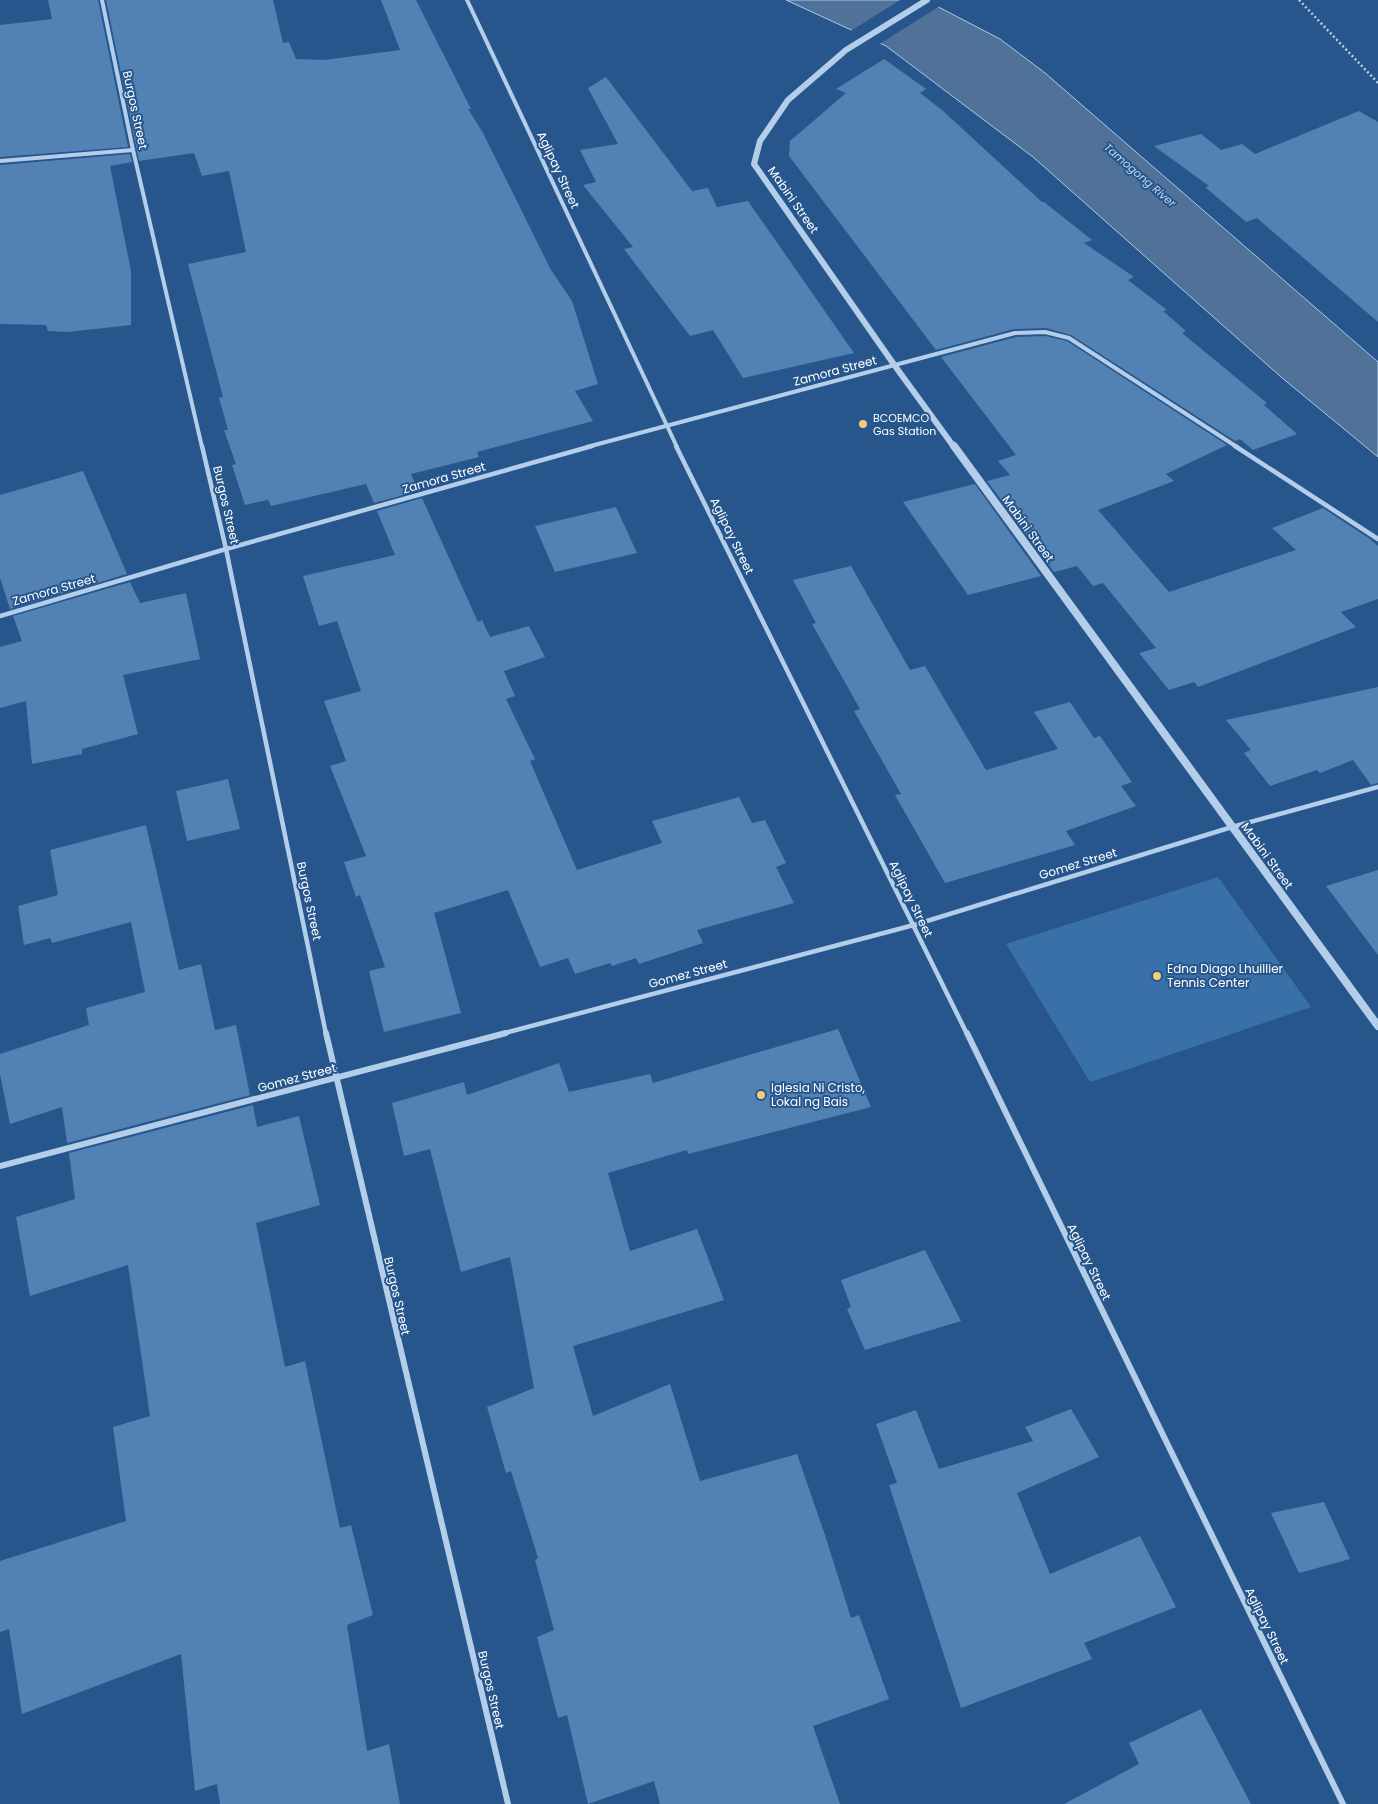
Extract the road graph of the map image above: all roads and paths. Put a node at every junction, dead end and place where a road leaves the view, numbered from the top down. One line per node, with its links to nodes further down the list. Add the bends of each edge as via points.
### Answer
1 (102, 0): 6 (street, Burgos Street)
2 (466, 0): 9 (street, Aglipay Street)
3 (927, 0): 8 (street, Mabini Street, via 846,50 788,100 760,141 754,164)
4 (1299, 0): 5 (path)
5 (1378, 83)
6 (133, 150): 7 (street); 11 (street, Burgos Street)
7 (0, 161)
8 (895, 366): 9 (street, Zamora Street); 10 (street, Zamora Street, via 1014,333 1045,332 1069,338); 14 (street, Mabini Street)
9 (666, 425): 11 (street, Zamora Street); 15 (street, Aglipay Street)
10 (1378, 539)
11 (226, 549): 12 (street, Zamora Street); 17 (street, Burgos Street)
12 (0, 616)
13 (1378, 787): 14 (street, Gomez Street)
14 (1232, 827): 15 (street, Gomez Street); 16 (street, Mabini Street)
15 (914, 925): 17 (street, Gomez Street); 20 (street, Aglipay Street)
16 (1378, 1026)
17 (335, 1078): 18 (street, Gomez Street); 19 (street, Burgos Street)
18 (0, 1166)
19 (508, 1804)
20 (1343, 1804)

